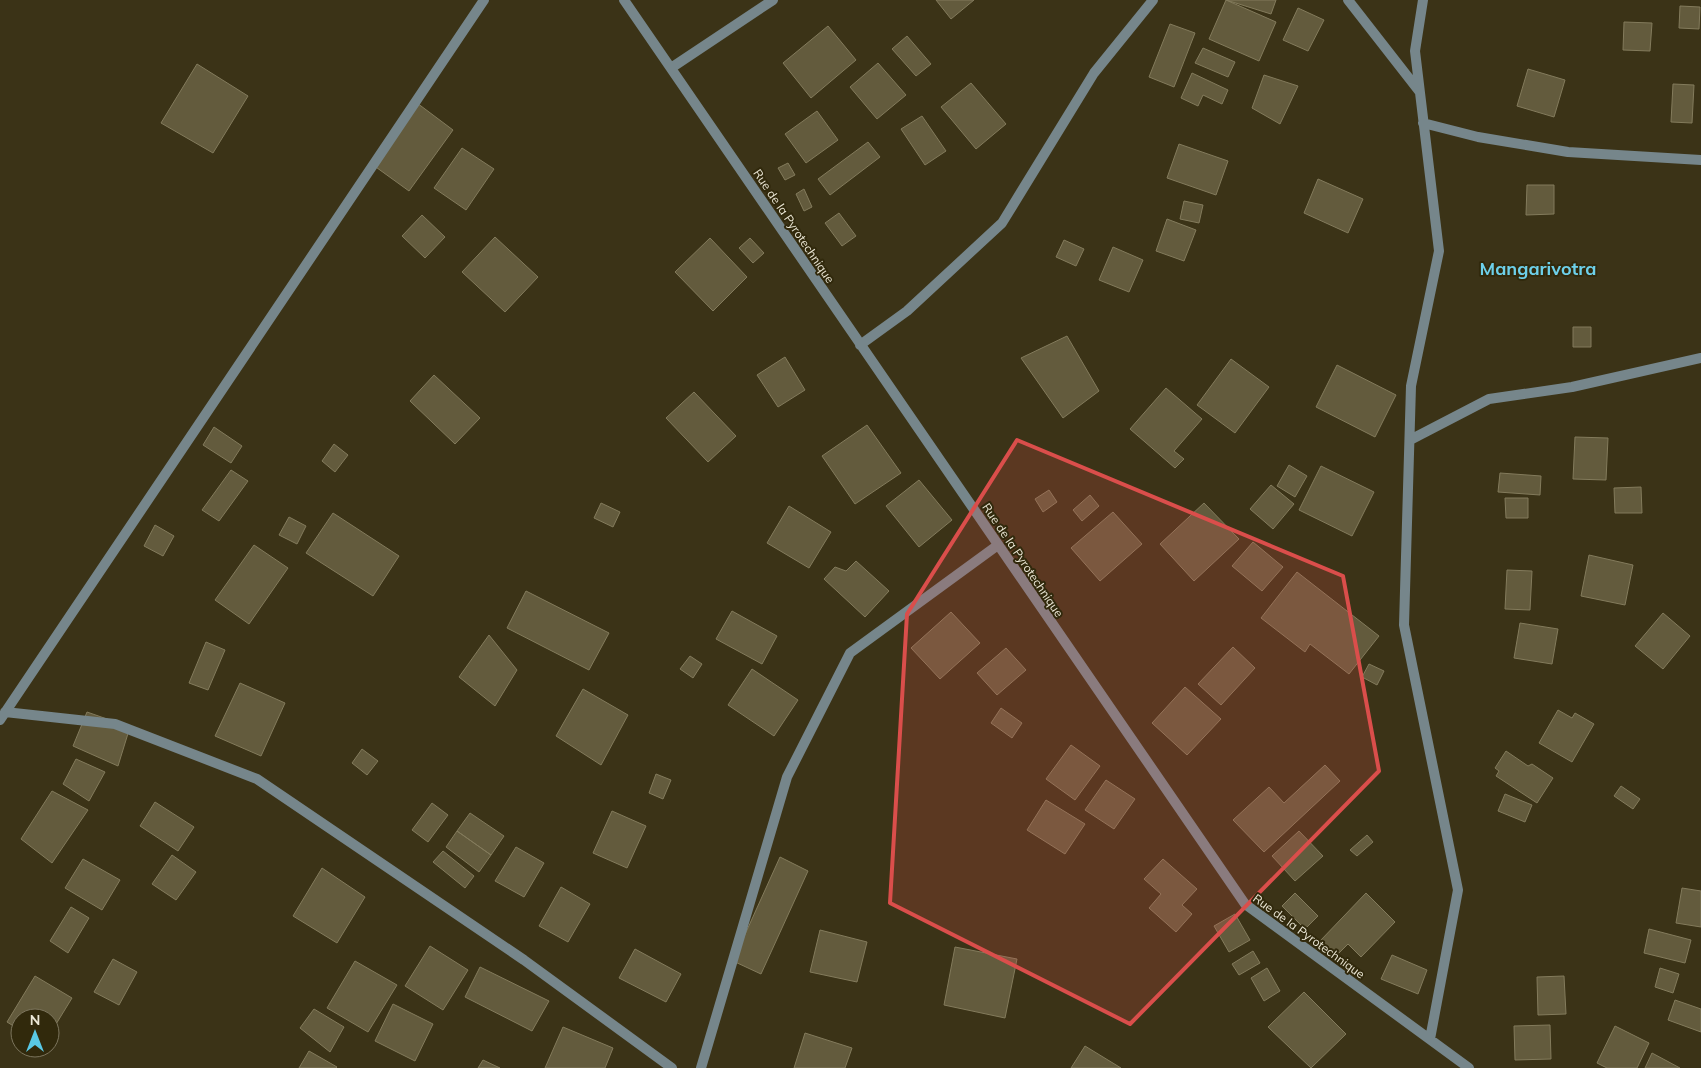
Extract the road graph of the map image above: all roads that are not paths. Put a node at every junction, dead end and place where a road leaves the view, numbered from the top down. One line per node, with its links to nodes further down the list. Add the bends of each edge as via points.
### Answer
1 (484, 0): 15 (street)
2 (624, 0): 7 (street, Rue de la Pyrotechnique)
3 (773, 0): 7 (street)
4 (1153, 0): 11 (street, via 1094,73 1002,223 907,311)
5 (1348, 0): 8 (street)
6 (1423, 0): 8 (street, via 1415,51)
7 (671, 68): 11 (street, Rue de la Pyrotechnique)
8 (1420, 92): 9 (street)
9 (1423, 123): 10 (street, via 1478,137 1568,152); 13 (street, via 1439,251 1411,386)
10 (1701, 160)
11 (860, 344): 14 (street, Rue de la Pyrotechnique)
12 (1701, 358): 13 (street, via 1572,387 1489,399)
13 (1410, 440): 16 (street, via 1404,625 1458,890)
14 (998, 545): 16 (street, Rue de la Pyrotechnique, via 1245,904); 18 (street, via 850,653 787,777)
15 (3, 716): 17 (street, via 116,724 257,779 524,960)
16 (1430, 1039): 19 (street, Rue de la Pyrotechnique)
17 (672, 1068)
18 (701, 1068)
19 (1469, 1068)

